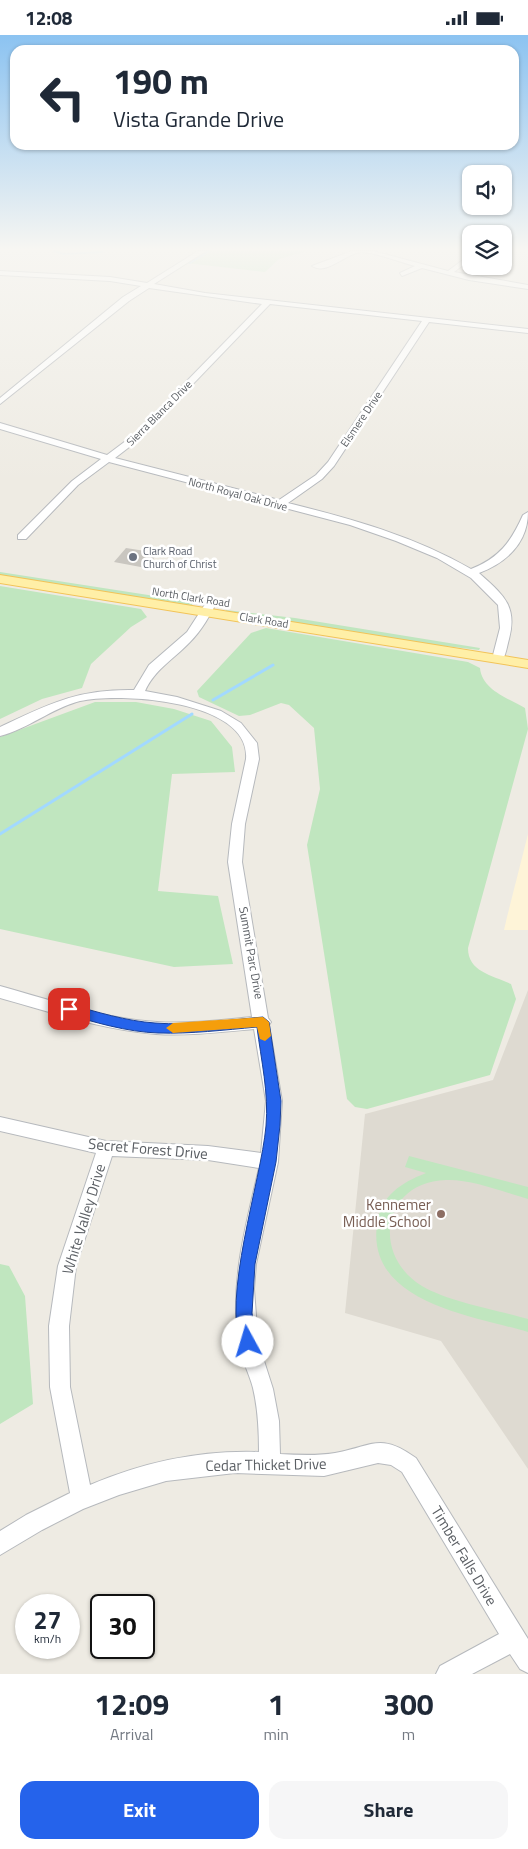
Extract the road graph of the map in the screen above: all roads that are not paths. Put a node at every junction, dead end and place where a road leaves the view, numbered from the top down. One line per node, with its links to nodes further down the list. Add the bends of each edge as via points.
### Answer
1 (91, 327): 6 (street)
2 (243, 327): 8 (street, Sierra Blanca Drive, via 138,436)
3 (421, 327): 9 (street, Elsmere Drive, via 331,464 319,477)
4 (498, 327): 5 (street)
5 (528, 331)
6 (0, 403)
7 (0, 426): 8 (street, North Royal Oak Drive)
8 (109, 459): 9 (street, North Royal Oak Drive); 11 (street, Sierra Blanca Drive, via 75,483)
9 (278, 505): 13 (street, North Royal Oak Drive, via 350,523 412,544 451,560)
10 (528, 515): 13 (street, via 507,555)
11 (22, 537)
12 (0, 567): 15 (main road, North Clark Road)
13 (472, 573): 17 (street, North Royal Oak Drive, via 499,599 504,609 506,633)
14 (0, 579): 15 (main road, Clark Road)
15 (210, 606): 17 (main road, Clark Road); 19 (street, via 186,641 152,667)
16 (528, 652): 17 (main road)
17 (499, 653): 18 (main road, Clark Road)
18 (528, 664)
19 (138, 693): 20 (street, Summit Parc Drive, via 86,697 60,703); 22 (street, Summit Parc Drive, via 176,699 221,715 250,740 252,761 236,833 235,862)
20 (0, 731)
21 (0, 992): 22 (street, via 120,1023 155,1028)
22 (263, 1022): 25 (street, Summit Parc Drive, via 274,1101)
23 (0, 1123): 24 (street, Secret Forest Drive)
24 (106, 1148): 25 (street, Secret Forest Drive, via 208,1153); 28 (street, White Valley Drive, via 67,1266 59,1326 60,1387)
25 (269, 1162): 27 (street, Summit Parc Drive, via 247,1264 244,1313 248,1342 269,1421)
26 (396, 1454): 27 (street, Cedar Thicket Drive, via 378,1451 339,1464 303,1466); 30 (street, Timber Falls Drive, via 409,1465)
27 (270, 1463): 28 (street, Cedar Thicket Drive, via 223,1463 159,1472)
28 (82, 1499): 29 (street, Cedar Thicket Drive, via 12,1534)
29 (0, 1544)
30 (514, 1639): 31 (street, Timber Falls Drive); 32 (street)
31 (528, 1661)
32 (448, 1674)

